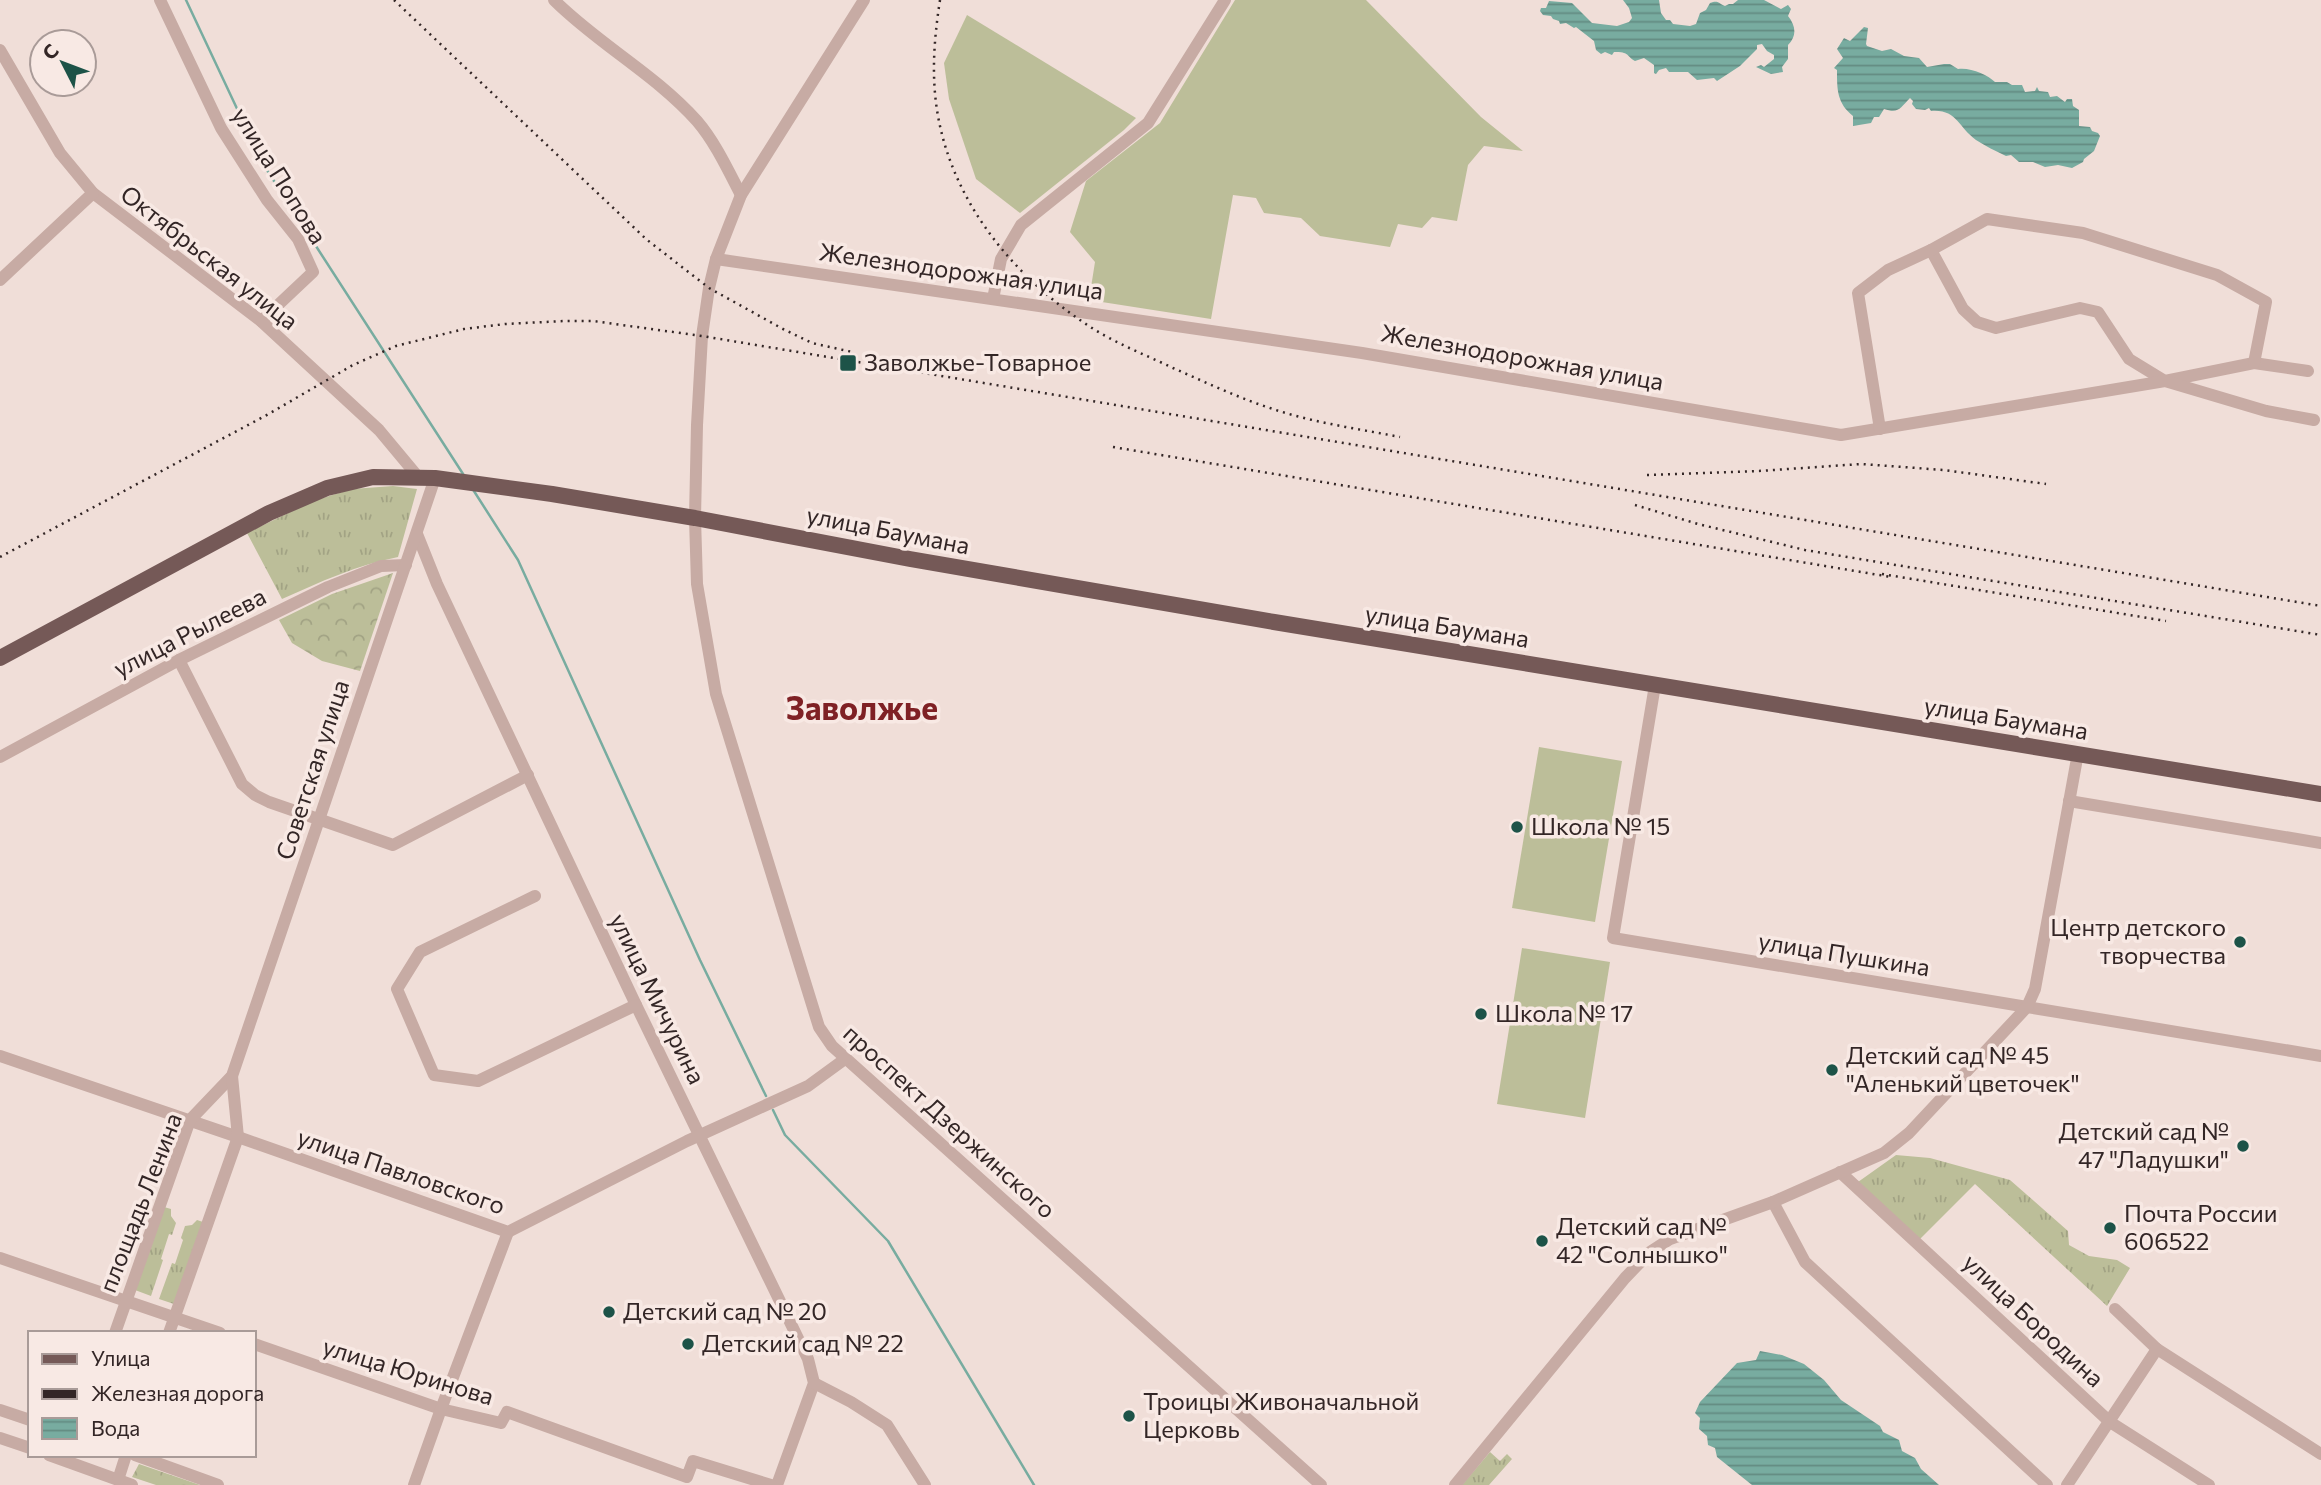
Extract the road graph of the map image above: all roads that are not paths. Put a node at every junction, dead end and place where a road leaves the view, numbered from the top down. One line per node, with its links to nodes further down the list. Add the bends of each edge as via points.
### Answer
1 (160, 0): 12 (street, улица Попова, via 221,128 298,239 313,272)
2 (554, 0): 7 (street, via 697,121)
3 (864, 0): 7 (street, проспект Дзержинского)
4 (1224, 0): 11 (street, via 1148,123 1021,225 1001,259)
5 (0, 50): 6 (street, Октябрьская улица, via 60,153)
6 (93, 193): 10 (street); 12 (street, Октябрьская улица)
7 (741, 195): 9 (street, проспект Дзержинского)
8 (1931, 250): 13 (street, via 1987,219 2083,233 2217,275 2266,302); 15 (street, via 1963,309 1977,322 1996,328 2080,308 2098,312 2129,359); 17 (street, via 1888,270 1858,293)
9 (716, 259): 11 (street, Железнодорожная улица); 19 (street, проспект Дзержинского, via 702,336)
10 (0, 280)
11 (993, 299): 17 (street, Железнодорожная улица, via 1362,353 1841,435)
12 (261, 321): 18 (street, Октябрьская улица)
13 (2254, 363): 14 (street); 15 (street)
14 (2308, 371)
15 (2165, 381): 16 (street, Железнодорожная улица); 17 (street, Железнодорожная улица)
16 (2314, 420)
17 (1880, 429)
18 (427, 478): 19 (main road, улица Баумана); 20 (street, Советская улица); 22 (main road, улица Баумана, via 373,477 327,488 269,513)
19 (695, 518): 24 (main road, улица Баумана, via 937,564); 37 (street, проспект Дзержинского, via 697,584 716,694 819,1027)
20 (417, 534): 21 (street, Советская улица); 27 (street, улица Мичурина)
21 (406, 565): 23 (street, улица Рылеева, via 381,566 328,587); 30 (street, Советская улица)
22 (0, 658)
23 (179, 660): 26 (street, улица Рылеева); 30 (street, via 242,784 269,803)
24 (1656, 685): 25 (main road, улица Баумана); 34 (street, улица Пушкина, via 1613,938)
25 (2078, 754): 28 (main road, улица Баумана); 29 (street)
26 (0, 757)
27 (527, 775): 30 (street, via 393,845); 33 (street, улица Мичурина)
28 (2321, 794)
29 (2069, 801): 31 (street); 34 (street, via 2035,989)
30 (318, 820): 38 (street, Советская улица)
31 (2321, 843)
32 (536, 896): 33 (street, via 420,951 397,989 434,1075 478,1081)
33 (636, 1005): 40 (street, улица Мичурина)
34 (2027, 1007): 36 (street, улица Пушкина); 42 (street, via 1909,1133 1884,1153)
35 (0, 1056): 39 (street, улица Павловского)
36 (2321, 1056)
37 (845, 1059): 40 (street, улица Павловского, via 808,1086); 72 (street, проспект Дзержинского)
38 (232, 1076): 39 (street, площадь Ленина); 41 (street)
39 (190, 1120): 41 (street, улица Павловского); 46 (street, площадь Ленина)
40 (700, 1135): 44 (street, улица Павловского); 54 (street, улица Мичурина, via 808,1359)
41 (238, 1137): 44 (street, улица Павловского); 48 (street)
42 (1840, 1172): 43 (street); 58 (street, улица Бородина)
43 (1773, 1202): 73 (street, via 1670,1239 1650,1252); 74 (street, via 1805,1262)
44 (508, 1232): 55 (street)
45 (0, 1258): 46 (street)
46 (127, 1300): 48 (street); 49 (street, площадь Ленина)
47 (2116, 1309): 53 (street)
48 (174, 1317): 50 (street); 51 (street)
49 (116, 1331)
50 (170, 1331)
51 (214, 1331)
52 (256, 1345): 55 (street, улица Юринова)
53 (2157, 1349): 58 (street); 61 (street)
54 (814, 1383): 70 (street); 71 (street, via 887,1425)
55 (441, 1409): 68 (street); 69 (street, улица Юринова, via 501,1423 507,1412 687,1477 693,1461)
56 (0, 1410): 57 (street)
57 (28, 1419)
58 (2110, 1422): 75 (street); 76 (street, улица Бородина)
59 (0, 1438): 60 (street)
60 (28, 1447)
61 (2321, 1454)
62 (125, 1457): 65 (street)
63 (141, 1457): 67 (street)
64 (72, 1459): 65 (street)
65 (118, 1480): 66 (street)
66 (132, 1485)
67 (218, 1485)
68 (414, 1485)
69 (771, 1485)
70 (777, 1485)
71 (925, 1485)
72 (1321, 1485)
73 (1455, 1485)
74 (2047, 1485)
75 (2067, 1485)
76 (2209, 1485)

